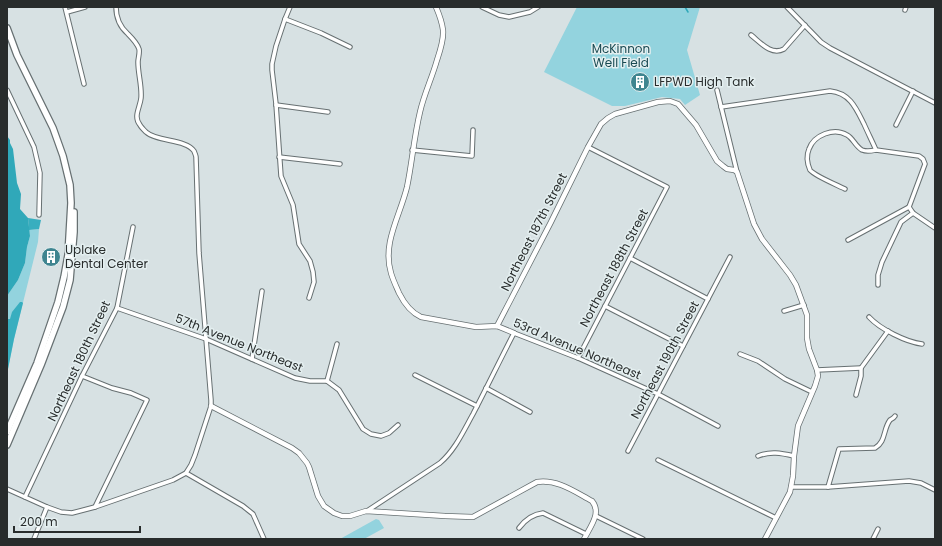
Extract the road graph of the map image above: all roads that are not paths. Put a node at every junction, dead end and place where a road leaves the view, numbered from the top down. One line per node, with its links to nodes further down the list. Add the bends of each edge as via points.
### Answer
1 (66, 7): 9 (street)
2 (85, 7): 9 (street)
3 (116, 7): 53 (street, via 119,24 135,40 139,49 141,99 137,121 153,136 187,145 196,157)
4 (290, 7): 10 (street)
5 (436, 7): 26 (street, via 441,20 442,39)
6 (482, 7): 7 (street, via 509,17 530,12)
7 (538, 7)
8 (787, 7): 11 (street)
9 (67, 12): 15 (street)
10 (285, 19): 14 (street); 20 (street, via 272,64)
11 (805, 25): 13 (street, via 781,51 767,48); 18 (street, via 830,48)
12 (7, 28): 32 (main road, via 16,55 53,128 70,185)
13 (751, 35)
14 (350, 47)
15 (84, 84)
16 (7, 90): 35 (street, via 34,147 40,172)
17 (717, 90): 21 (street)
18 (913, 91): 19 (street); 23 (street)
19 (935, 103)
20 (276, 105): 22 (street); 28 (street)
21 (721, 107): 27 (street, via 837,92 844,95 855,107); 30 (street)
22 (328, 112)
23 (896, 125)
24 (473, 130): 26 (street, via 472,156)
25 (588, 147): 30 (street, Northeast 187th Street, via 601,124 615,114 647,104 670,101 678,104 696,125 717,161); 40 (street, Northeast 188th Street, via 667,187); 50 (street, Northeast 187th Street)
26 (412, 150): 50 (street, 53rd Avenue Northeast, via 407,186 393,228 389,250 391,273 403,301 410,310 421,317 476,327)
27 (876, 150): 31 (street, via 862,150 851,137 838,132 821,135 814,141 807,158 812,173); 33 (street, via 919,156 923,159 925,164)
28 (279, 156): 29 (street); 43 (street, via 281,176 293,205 299,244 314,272)
29 (340, 164)
30 (737, 172): 45 (street, via 754,224 762,239 790,275)
31 (845, 189)
32 (72, 203): 75 (main road, via 68,255 58,302 37,363); 76 (main road, via 74,232 70,280 63,307)
33 (909, 207): 34 (street); 38 (street)
34 (912, 213): 37 (street); 41 (street, via 902,222 882,262)
35 (39, 215)
36 (133, 227): 47 (street, Northeast 180th Street)
37 (935, 228)
38 (848, 240)
39 (730, 257): 44 (street, Northeast 190th Street)
40 (630, 258): 44 (street); 46 (street, Northeast 188th Street)
41 (878, 285)
42 (262, 291): 59 (street)
43 (309, 298)
44 (708, 299): 56 (street, Northeast 190th Street)
45 (804, 305): 48 (street); 61 (street, via 807,315 807,343)
46 (605, 306): 56 (street); 58 (street, Northeast 188th Street)
47 (117, 308): 53 (street, 57th Avenue Northeast); 63 (street, Northeast 180th Street)
48 (784, 311)
49 (869, 317): 51 (street)
50 (497, 326): 52 (street, 53rd Avenue Northeast)
51 (888, 331): 55 (street); 60 (street)
52 (514, 333): 58 (street, 53rd Avenue Northeast); 65 (street)
53 (206, 340): 59 (street, 57th Avenue Northeast); 69 (street)
54 (337, 344): 64 (street)
55 (922, 344)
56 (683, 346): 67 (street, Northeast 190th Street)
57 (740, 354): 66 (street, via 758,361)
58 (578, 358): 67 (street, 53rd Avenue Northeast)
59 (252, 359): 64 (street, 57th Avenue Northeast, via 295,378)
60 (861, 368): 61 (street); 68 (street)
61 (817, 370): 66 (street)
62 (415, 375): 70 (street)
63 (82, 376): 86 (street, Northeast 180th Street); 87 (street, via 147,400)
64 (327, 381): 73 (street, via 340,390 363,429 371,434 381,436)
65 (486, 388): 70 (street); 71 (street)
66 (812, 392): 79 (street, via 798,426)
67 (658, 394): 74 (street, 53rd Avenue Northeast); 77 (street, Northeast 190th Street)
68 (856, 395)
69 (211, 406): 81 (street, via 195,455); 89 (street, via 299,453 307,462 318,496 327,509 342,516)
70 (477, 406): 89 (street, via 448,456)
71 (530, 412)
72 (896, 416): 83 (street, via 890,421 879,446 839,449)
73 (398, 425)
74 (718, 426)
75 (7, 432)
76 (7, 445)
77 (628, 451)
78 (758, 456): 79 (street, via 779,452)
79 (794, 456): 82 (street)
80 (658, 460): 91 (street)
81 (186, 473): 87 (street, via 173,480); 96 (street, via 243,506 252,514)
82 (792, 487): 83 (street); 91 (street)
83 (828, 487): 85 (street, via 910,482 921,483)
84 (7, 489): 86 (street)
85 (935, 490)
86 (25, 497): 88 (street)
87 (95, 507): 88 (street, via 72,513)
88 (47, 508): 95 (street)
89 (366, 511): 90 (street, via 473,517 537,482 544,481 561,485 592,501 596,506)
90 (596, 516): 94 (street); 97 (street)
91 (776, 518): 98 (street)
92 (519, 528): 94 (street, via 523,522 543,512)
93 (878, 529): 99 (street)
94 (585, 537)
95 (34, 539)
96 (264, 539)
97 (642, 539)
98 (765, 539)
99 (873, 539)

